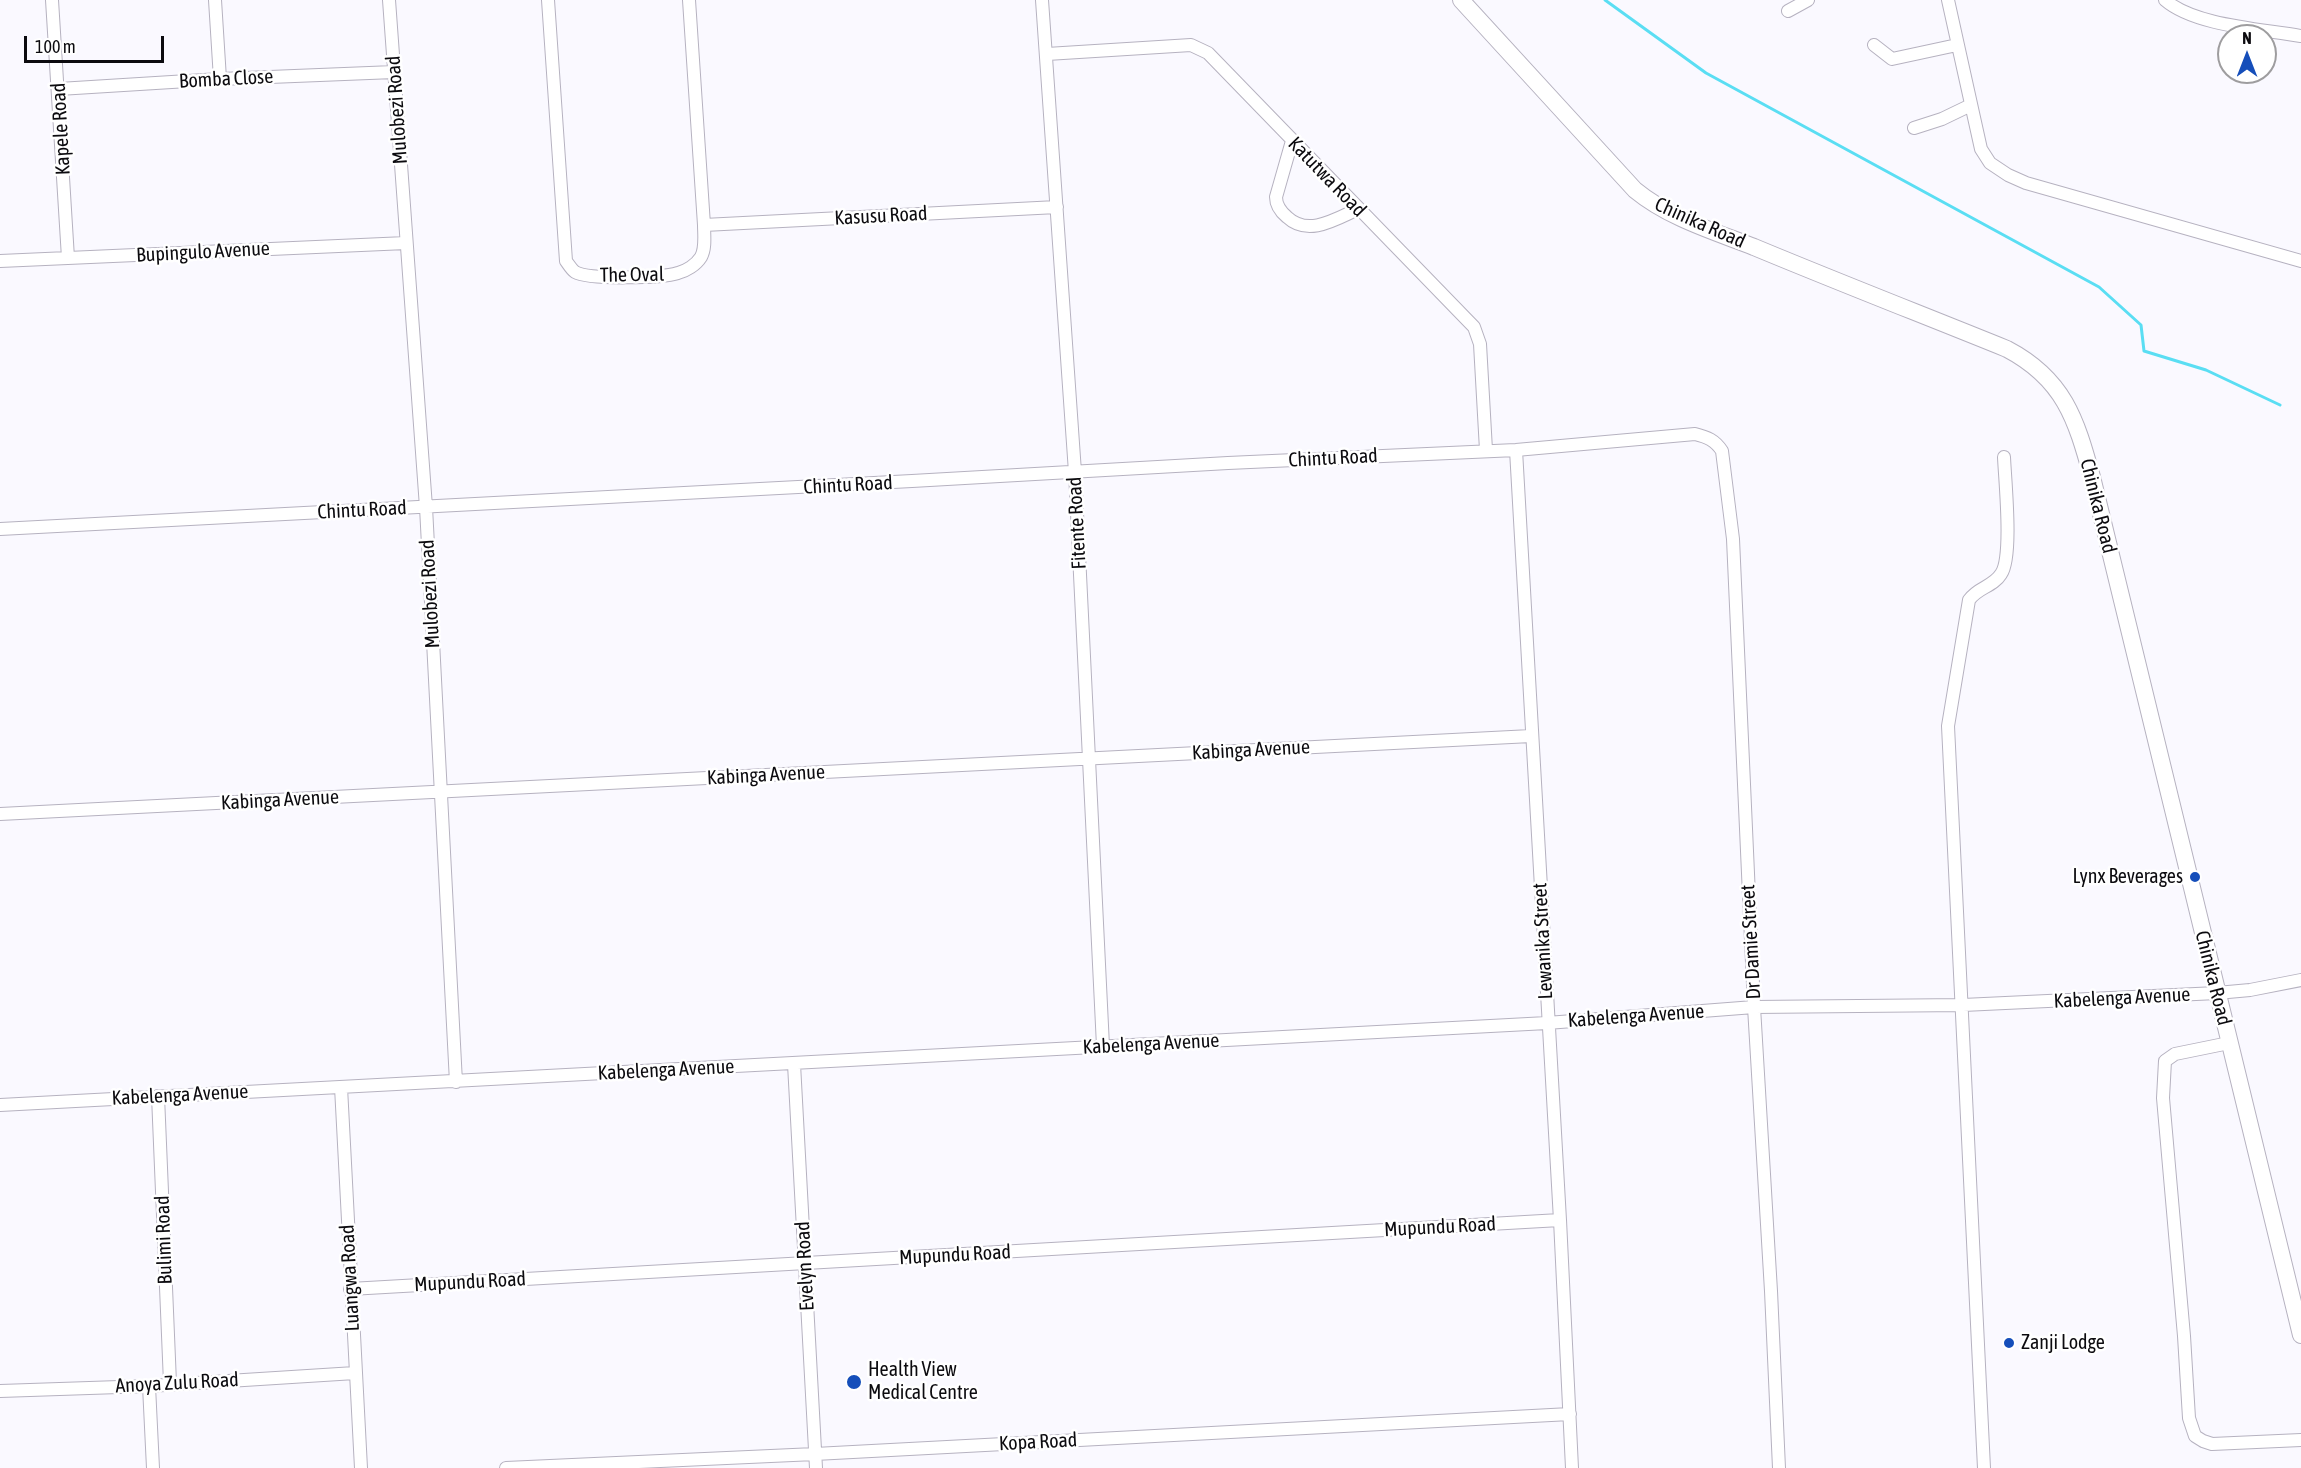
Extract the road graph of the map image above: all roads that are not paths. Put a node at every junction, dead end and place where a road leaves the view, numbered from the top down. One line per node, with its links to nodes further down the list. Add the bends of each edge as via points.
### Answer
1 (52, 0): 18 (street, Kapele Road)
2 (215, 0): 17 (street)
3 (389, 0): 16 (street, Mulobezi Road)
4 (549, 0): 24 (street, The Oval, via 566,261 573,271 586,276 676,274 701,257)
5 (689, 0): 24 (street, The Oval)
6 (1042, 0): 15 (street, Fitente Road)
7 (1461, 0): 41 (main road, Chinika Road, via 1635,190 1651,202 1672,214 2007,350 2036,367 2060,393 2077,424 2092,477)
8 (1808, 0): 11 (street)
9 (1948, 0): 14 (street)
10 (2165, 0): 12 (street, via 2184,12 2209,20)
11 (1788, 11)
12 (2301, 36)
13 (1874, 45): 14 (street, via 1892,59)
14 (1958, 45): 19 (street)
15 (1047, 54): 21 (street, Katutwa Road, via 1179,45 1201,48); 22 (street, Fitente Road)
16 (394, 72): 17 (street, Bomba Close); 25 (street, Mulobezi Road)
17 (220, 79): 18 (street, Bomba Close)
18 (58, 89): 26 (street, Kapele Road)
19 (1971, 105): 20 (street); 28 (street, via 1985,158 2008,175 2049,191)
20 (1914, 128)
21 (1292, 141): 23 (street, Katutwa Road); 23 (street, via 1276,197 1285,216 1306,228)
22 (1057, 207): 24 (street, Kasusu Road); 33 (street, Fitente Road)
23 (1358, 209): 30 (street, Katutwa Road, via 1474,327 1480,344)
24 (704, 225)
25 (406, 243): 26 (street, Bupingulo Avenue); 34 (street, Mulobezi Road)
26 (68, 258): 27 (street, Bupingulo Avenue)
27 (0, 261)
28 (2301, 261)
29 (1695, 434): 31 (street, Chintu Road); 43 (street, Dr Damie Street, via 1716,442 1722,451 1733,539)
30 (1486, 450): 31 (street, Chintu Road); 33 (street, Chintu Road)
31 (1515, 450): 36 (street, Lewanika Street)
32 (2004, 457): 42 (street, via 2004,569 1994,582 1969,600 1948,718)
33 (1075, 472): 34 (street, Chintu Road); 37 (street, Fitente Road)
34 (426, 507): 35 (street, Chintu Road); 38 (street, Mulobezi Road)
35 (0, 529)
36 (1531, 735): 37 (street, Kabinga Avenue); 44 (street, Lewanika Street)
37 (1090, 758): 38 (street, Kabinga Avenue); 46 (street, Fitente Road)
38 (441, 792): 39 (street, Kabinga Avenue); 48 (street, Mulobezi Road)
39 (0, 814)
40 (2301, 980): 41 (street, Kabelenga Avenue)
41 (2217, 993): 42 (street, Kabelenga Avenue); 45 (main road, Chinika Road)
42 (1963, 1005): 43 (street, Kabelenga Avenue); 69 (street)
43 (1754, 1007): 44 (street, Kabelenga Avenue); 68 (street, Dr Damie Street)
44 (1547, 1023): 46 (street, Kabelenga Avenue); 52 (street, Lewanika Street)
45 (2229, 1043): 55 (main road, Chinika Road); 61 (street, via 2175,1054 2165,1061 2163,1076 2189,1418 2195,1436 2212,1444)
46 (1103, 1046): 47 (street, Kabelenga Avenue)
47 (794, 1064): 48 (street, Kabelenga Avenue); 53 (street, Evelyn Road)
48 (456, 1082): 49 (street, Kabelenga Avenue)
49 (341, 1087): 50 (street, Kabelenga Avenue); 54 (street, Luangwa Road)
50 (158, 1096): 51 (street, Kabelenga Avenue); 57 (street, Bulimi Road)
51 (0, 1105)
52 (1560, 1220): 53 (street, Mupundu Road); 60 (street, Lewanika Street)
53 (805, 1264): 54 (street, Mupundu Road); 62 (street, Evelyn Road)
54 (350, 1288): 56 (street, Luangwa Road)
55 (2301, 1335)
56 (355, 1373): 57 (street, Anoya Zulu Road); 64 (street, Luangwa Road)
57 (170, 1383): 58 (street, Anoya Zulu Road)
58 (148, 1386): 59 (street, Anoya Zulu Road); 63 (street)
59 (0, 1391)
60 (1570, 1413): 62 (street, Kopa Road); 67 (street, Lewanika Street)
61 (2301, 1440)
62 (815, 1454): 65 (street, Kopa Road); 66 (street, Evelyn Road)
63 (153, 1468)
64 (361, 1468)
65 (506, 1468)
66 (816, 1468)
67 (1572, 1468)
68 (1779, 1468)
69 (1984, 1468)

